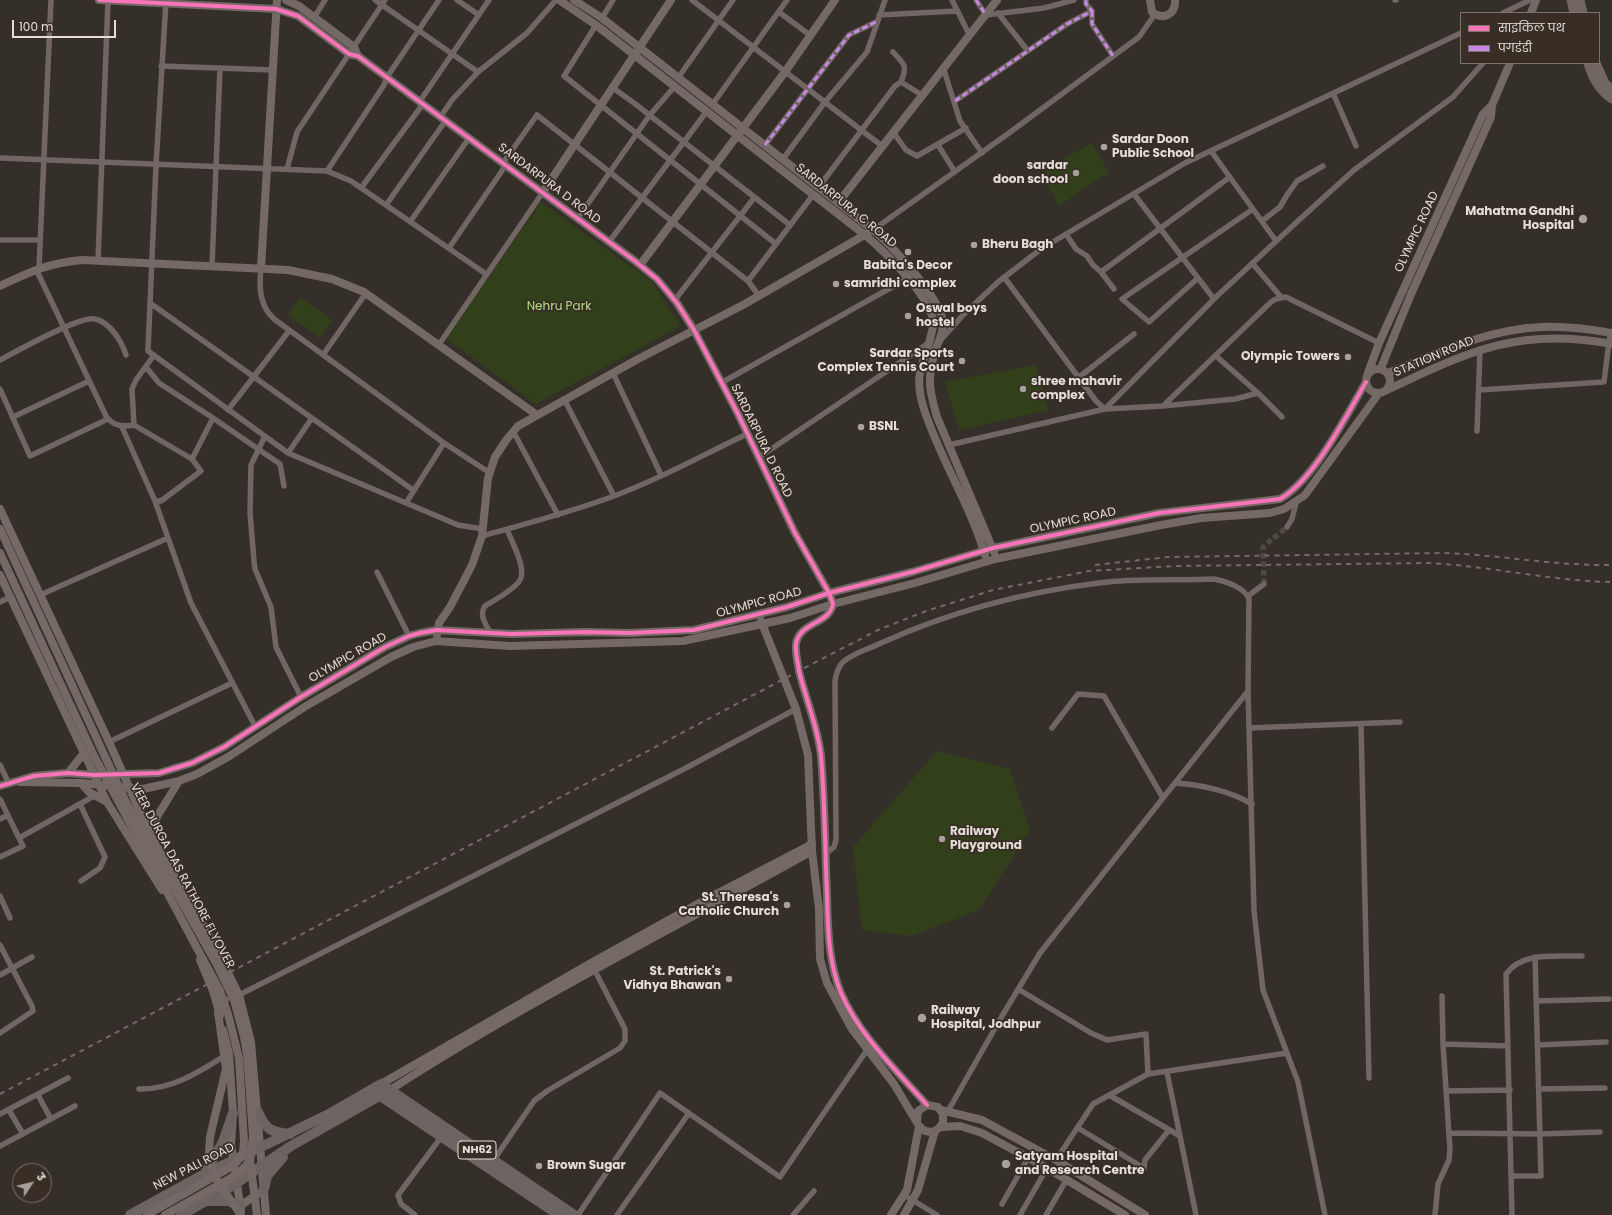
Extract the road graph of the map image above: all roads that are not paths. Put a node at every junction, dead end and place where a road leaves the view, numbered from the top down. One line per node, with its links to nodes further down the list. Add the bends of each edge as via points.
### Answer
1 (51, 0): 110 (street)
2 (100, 0): 3 (street, SARDARPURA D ROAD)
3 (108, 0): 31 (street, SARDARPURA D ROAD); 112 (street)
4 (277, 0): 34 (street)
5 (286, 0): 47 (street)
6 (325, 0): 47 (street)
7 (375, 0): 33 (street)
8 (439, 0): 52 (street)
9 (457, 0): 44 (street)
10 (489, 0): 44 (street)
11 (556, 0): 74 (street, via 527,33)
12 (559, 0): 51 (street, SARDARPURA C ROAD)
13 (574, 0): 48 (street, SARDARPURA C ROAD)
14 (613, 0): 48 (street)
15 (671, 0): 57 (street)
16 (692, 0): 49 (street)
17 (733, 0): 49 (street)
18 (787, 0): 37 (street)
19 (835, 0): 55 (street)
20 (885, 0): 45 (street)
21 (952, 0): 35 (street)
22 (976, 0): 46 (street)
23 (997, 0): 46 (street)
24 (1074, 0): 42 (street, via 1044,8)
25 (1086, 0): 36 (street)
26 (1150, 0): 43 (street, via 1150,8)
27 (1530, 0): 38 (street)
28 (1536, 0): 39 (street)
29 (1571, 0): 40 (main road)
30 (1580, 0): 41 (main road)
31 (166, 1): 34 (street, SARDARPURA D ROAD); 70 (street)
32 (1178, 1): 43 (street, via 1168,15)
33 (383, 2): 52 (street); 56 (street)
34 (276, 9): 61 (street, SARDARPURA D ROAD, via 298,16); 73 (street)
35 (958, 11): 45 (street); 54 (street)
36 (1092, 11): 59 (street, via 1067,24); 65 (street, via 1092,24)
37 (779, 12): 55 (street); 58 (street)
38 (1505, 12)
39 (1531, 12)
40 (1574, 12)
41 (1583, 12)
42 (998, 13): 46 (street); 59 (street)
43 (1155, 14): 65 (street, via 1138,37)
44 (479, 15): 62 (street)
45 (879, 15): 50 (street)
46 (986, 15): 54 (street)
47 (314, 16): 56 (street)
48 (602, 18): 57 (street, SARDARPURA C ROAD)
49 (719, 21): 58 (street); 77 (street)
50 (876, 22): 80 (street, via 849,35); 87 (street, via 867,52)
51 (596, 25): 64 (street, SARDARPURA C ROAD); 89 (street, via 564,76)
52 (419, 31): 62 (street); 76 (street)
53 (1460, 33): 82 (street)
54 (969, 34): 71 (street)
55 (810, 36): 75 (street)
56 (354, 47): 61 (street); 63 (street)
57 (640, 48): 64 (street); 77 (street, SARDARPURA C ROAD)
58 (754, 48): 75 (street); 90 (street)
59 (1028, 51): 85 (street)
60 (893, 52): 78 (street, via 906,66)
61 (349, 54): 63 (street, SARDARPURA D ROAD); 119 (street, via 297,132)
62 (453, 54): 74 (street); 86 (street)
63 (358, 56): 76 (street, SARDARPURA D ROAD)
64 (634, 56): 77 (street, SARDARPURA C ROAD); 79 (street)
65 (1113, 56): 107 (street)
66 (1482, 64): 146 (street, via 1453,97 1354,170)
67 (1510, 64): 88 (street, OLYMPIC ROAD)
68 (1588, 64): 84 (main road, via 1595,82)
69 (1596, 64): 81 (main road, via 1605,83)
70 (161, 66): 72 (street); 114 (street)
71 (943, 67): 83 (street); 85 (street)
72 (220, 68): 73 (street); 116 (street)
73 (273, 70): 118 (street)
74 (478, 72): 92 (street, via 452,100)
75 (785, 72): 80 (street); 94 (street)
76 (387, 77): 86 (street, SARDARPURA D ROAD); 120 (street)
77 (676, 82): 90 (street, SARDARPURA C ROAD); 91 (street)
78 (902, 82): 83 (street); 95 (street, via 895,86)
79 (613, 88): 89 (street); 91 (street)
80 (808, 90): 87 (street); 102 (street)
81 (1612, 90)
82 (1333, 94): 105 (street); 106 (street)
83 (922, 95): 96 (street)
84 (1612, 98)
85 (955, 101): 93 (street, via 959,117)
86 (422, 102): 92 (street, SARDARPURA D ROAD); 125 (street)
87 (825, 102): 95 (street); 109 (street)
88 (1492, 105): 179 (street, OLYMPIC ROAD, via 1483,114); 190 (street, OLYMPIC ROAD, via 1491,116 1417,281)
89 (601, 106): 97 (street); 101 (street)
90 (710, 108): 94 (street, SARDARPURA C ROAD); 98 (street, SARDARPURA C ROAD); 100 (street)
91 (649, 116): 97 (street); 100 (street)
92 (443, 118): 99 (street, SARDARPURA D ROAD); 132 (street)
93 (966, 128): 103 (street); 107 (street)
94 (743, 129): 98 (street); 102 (street, SARDARPURA C ROAD)
95 (861, 130): 104 (street); 126 (street)
96 (893, 132): 103 (street, via 906,150 917,156); 104 (street)
97 (637, 135): 111 (street); 122 (street)
98 (737, 136): 117 (street); 126 (street, SARDARPURA C ROAD)
99 (469, 138): 113 (street, SARDARPURA D ROAD); 137 (street)
100 (683, 143): 111 (street); 117 (street)
101 (575, 144): 113 (street, via 537,116); 122 (street); 127 (street)
102 (765, 145): 109 (street, SARDARPURA C ROAD)
103 (938, 145): 121 (street)
104 (882, 146): 131 (street)
105 (1356, 146)
106 (1211, 151): 123 (street); 128 (street, via 1185,163)
107 (982, 153): 121 (street)
108 (0, 158): 110 (street)
109 (783, 159): 126 (street, SARDARPURA C ROAD)
110 (44, 161): 112 (street); 145 (street)
111 (669, 161): 124 (street); 129 (street)
112 (102, 163): 114 (street); 152 (street)
113 (505, 164): 127 (street, SARDARPURA D ROAD); 149 (street)
114 (156, 165): 116 (street); 153 (street)
115 (1323, 166): 136 (street, via 1297,181 1280,207)
116 (217, 167): 118 (street); 156 (street)
117 (714, 167): 124 (street); 130 (street)
118 (267, 168): 119 (street); 157 (street)
119 (286, 169): 120 (street)
120 (327, 172): 125 (street, via 351,181)
121 (955, 172): 141 (street)
122 (611, 173): 129 (street); 135 (street)
123 (1230, 177): 133 (street); 140 (street)
124 (700, 186): 134 (street); 138 (street)
125 (361, 188): 132 (street)
126 (816, 191): 131 (street, SARDARPURA C ROAD); 139 (street); 143 (street, SARDARPURA C ROAD)
127 (543, 192): 135 (street, SARDARPURA D ROAD); 160 (street)
128 (1134, 194): 140 (street); 142 (street)
129 (642, 198): 138 (street); 147 (street)
130 (754, 198): 134 (street); 139 (street)
131 (838, 203): 141 (street, SARDARPURA C ROAD)
132 (386, 205): 137 (street)
133 (1253, 209): 136 (street); 151 (street)
134 (740, 217): 148 (street); 150 (street)
135 (578, 218): 147 (street, SARDARPURA D ROAD)
136 (1262, 221): 146 (street)
137 (410, 222): 149 (street)
138 (672, 222): 150 (street); 155 (street)
139 (790, 225): 148 (street)
140 (1160, 228): 151 (street); 159 (street)
141 (873, 230): 143 (street); 181 (street, SARDARPURA C ROAD, via 903,259 935,302 943,325)
142 (1066, 234): 159 (street, via 1076,249 1087,256); 161 (street)
143 (865, 235): 162 (street, SARDARPURA C ROAD, via 895,262); 168 (street)
144 (0, 240): 145 (street)
145 (40, 240): 158 (street)
146 (1276, 241): 154 (street)
147 (609, 242): 155 (street, SARDARPURA D ROAD)
148 (776, 244): 164 (street)
149 (449, 248): 160 (street)
150 (712, 253): 164 (street); 171 (street)
151 (1183, 258): 163 (street); 163 (street, via 1122,299 1149,322)
152 (98, 261): 153 (street); 158 (street, via 60,262)
153 (151, 263): 156 (street); 172 (street)
154 (1252, 263): 169 (street); 170 (street)
155 (640, 265): 171 (street, SARDARPURA D ROAD, via 657,278)
156 (212, 266): 157 (street)
157 (261, 268): 167 (street, via 288,270 332,279); 175 (street, via 262,302 268,314)
158 (37, 269): 165 (street); 173 (street)
159 (1101, 272): 166 (street)
160 (486, 274): 182 (street)
161 (1004, 277): 181 (street, via 963,315); 194 (street)
162 (908, 278): 178 (street, SARDARPURA C ROAD, via 931,315 933,324); 197 (street)
163 (1198, 278): 170 (street)
164 (748, 281): 168 (street)
165 (0, 286)
166 (1114, 289)
167 (366, 294): 182 (street); 184 (street)
168 (759, 296): 174 (street)
169 (1281, 297): 179 (street, via 1286,297); 187 (street, via 1271,302)
170 (1214, 299): 204 (street)
171 (674, 300): 174 (street, SARDARPURA D ROAD)
172 (150, 303): 186 (street, via 148,351); 193 (street)
173 (64, 328): 185 (street, via 86,319 100,320 118,338); 188 (street); 195 (street)
174 (694, 330): 191 (street); 197 (street, SARDARPURA D ROAD)
175 (289, 331): 193 (street); 218 (street)
176 (1611, 333): 180 (street); 190 (street, STATION ROAD, via 1542,327 1510,331)
177 (1134, 334): 194 (street)
178 (928, 342): 181 (street); 222 (street); 240 (street, SARDARPURA C ROAD, via 918,382 922,404)
179 (1379, 343): 192 (street, OLYMPIC ROAD)
180 (1610, 344): 183 (street, STATION ROAD, via 1569,338 1543,338 1508,342); 199 (street, via 1604,382)
181 (937, 345): 219 (street, SARDARPURA C ROAD, via 928,381 937,417)
182 (438, 346): 206 (street)
183 (1480, 349): 199 (street); 200 (street, STATION ROAD)
184 (325, 352)
185 (126, 355)
186 (154, 355): 189 (street); 205 (street)
187 (1216, 356): 201 (street); 203 (street)
188 (0, 360)
189 (146, 367): 209 (street, via 159,383); 212 (street, via 132,389)
190 (1384, 370): 192 (street, via 1372,370); 200 (street, via 1390,382)
191 (613, 373): 202 (street); 225 (street)
192 (1368, 373): 196 (street)
193 (253, 377): 205 (street); 210 (street)
194 (1078, 378): 204 (street, via 1096,402)
195 (90, 381): 207 (street); 211 (street)
196 (1366, 382): 200 (street, via 1370,390); 239 (street, OLYMPIC ROAD, via 1306,476 1297,487 1280,498 1159,513)
197 (721, 383): 216 (street, SARDARPURA D ROAD)
198 (0, 389): 207 (street)
199 (1479, 390): 215 (street)
200 (1382, 392): 231 (street, OLYMPIC ROAD, via 1305,495)
201 (1258, 393): 203 (street); 208 (street)
202 (564, 400): 206 (street); 228 (street)
203 (1163, 406): 204 (street)
204 (1105, 409): 219 (street)
205 (228, 410): 217 (street)
206 (537, 415): 214 (street)
207 (13, 417): 211 (street, via 30,456)
208 (1282, 417)
209 (214, 418): 220 (street); 223 (street)
210 (312, 418): 221 (street); 227 (street)
211 (108, 419): 213 (street)
212 (134, 425): 213 (street); 223 (street)
213 (122, 427): 229 (street)
214 (513, 431): 224 (street, via 495,457); 233 (street)
215 (1477, 431)
216 (747, 434): 222 (street, SARDARPURA D ROAD); 225 (street)
217 (265, 436): 220 (street); 221 (street)
218 (444, 444): 224 (street); 227 (street)
219 (949, 445): 239 (street, SARDARPURA C ROAD)
220 (258, 449): 226 (street, via 280,464); 262 (street, via 251,465 250,505 254,565 271,608 276,647)
221 (288, 453): 230 (street)
222 (758, 458): 246 (street, SARDARPURA D ROAD, via 795,533)
223 (192, 459): 229 (street, via 201,471 161,500)
224 (490, 473): 237 (street)
225 (661, 475): 228 (street)
226 (284, 486)
227 (413, 490): 230 (street)
228 (614, 496): 233 (street)
229 (155, 501): 238 (street)
230 (406, 503): 237 (street)
231 (1296, 503): 234 (street); 242 (street, OLYMPIC ROAD, via 1270,513 1201,518)
232 (0, 509): 247 (street)
233 (558, 515): 236 (street)
234 (1287, 527)
235 (0, 529): 364 (street, VEER DURGA DAS RATHORE FLYOVER, bridge, via 123,794 234,1000 244,1037 250,1083 253,1136)
236 (507, 529): 237 (street); 256 (street, via 521,564 522,577 516,585 483,610 483,620)
237 (482, 533): 254 (street, via 472,565)
238 (168, 538): 247 (street); 260 (street, via 191,603)
239 (993, 548): 240 (street, OLYMPIC ROAD); 242 (street, SARDARPURA C ROAD)
240 (984, 550): 242 (street, SARDARPURA C ROAD); 246 (street, OLYMPIC ROAD)
241 (0, 553): 311 (street, VEER DURGA DAS RATHORE FLYOVER, bridge, via 94,756)
242 (991, 560): 251 (street, OLYMPIC ROAD)
243 (377, 572): 257 (street)
244 (0, 575): 249 (street)
245 (1264, 584): 248 (street)
246 (829, 593): 251 (street, SARDARPURA D ROAD); 252 (street, OLYMPIC ROAD)
247 (40, 595): 269 (street)
248 (1248, 596): 261 (street); 294 (street, via 1224,581 1214,579 1124,581 1074,586 961,613 892,638 847,659 839,668 835,681 836,840 834,846)
249 (10, 597): 250 (street); 270 (street)
250 (0, 602)
251 (833, 604): 253 (street, OLYMPIC ROAD); 294 (street, via 828,614 800,633 796,652 802,686 814,722 821,756)
252 (759, 614): 253 (street); 255 (street, OLYMPIC ROAD)
253 (763, 624): 258 (street, OLYMPIC ROAD); 263 (street)
254 (437, 630): 256 (street, OLYMPIC ROAD); 257 (street, OLYMPIC ROAD); 259 (street)
255 (694, 630): 256 (street, OLYMPIC ROAD, via 629,633); 258 (street)
256 (490, 632)
257 (409, 636): 262 (street, OLYMPIC ROAD, via 385,647)
258 (696, 638): 259 (street, OLYMPIC ROAD, via 683,641 510,646)
259 (436, 641): 275 (street, OLYMPIC ROAD, via 413,647 391,657 306,706 228,758)
260 (232, 683): 266 (street); 269 (street)
261 (1248, 691): 268 (street); 278 (street)
262 (301, 697): 266 (street, OLYMPIC ROAD)
263 (796, 709): 293 (street, via 808,755); 309 (street, via 684,769)
264 (1400, 722): 265 (street)
265 (1361, 724): 268 (street); 326 (street)
266 (255, 726): 273 (street, OLYMPIC ROAD, via 224,747 192,763 159,774)
267 (1052, 728): 283 (street, via 1078,694 1104,696)
268 (1249, 728): 287 (street)
269 (109, 742): 273 (street)
270 (84, 753): 272 (street); 274 (street)
271 (0, 765): 276 (street)
272 (68, 773): 274 (street, OLYMPIC ROAD); 276 (street, OLYMPIC ROAD, via 34,776)
273 (124, 774): 274 (street, OLYMPIC ROAD); 281 (street)
274 (94, 775): 279 (street)
275 (179, 781): 281 (street, OLYMPIC ROAD, via 143,789); 290 (street)
276 (12, 783): 277 (street, OLYMPIC ROAD); 280 (street)
277 (81, 783): 279 (street, OLYMPIC ROAD); 282 (street)
278 (1175, 783): 283 (street); 287 (street, via 1200,784 1234,794)
279 (99, 785): 281 (street, OLYMPIC ROAD); 285 (street)
280 (0, 786)
281 (130, 789): 290 (street)
282 (94, 796): 285 (street); 286 (street)
283 (1164, 798): 308 (street, via 1040,953)
284 (0, 800): 288 (street)
285 (107, 802): 292 (street)
286 (80, 804): 291 (street); 298 (street, via 105,858 100,868)
287 (1252, 804): 322 (street, via 1254,912 1263,990)
288 (8, 815): 289 (street); 291 (street)
289 (0, 819)
290 (150, 834): 292 (street); 309 (street, via 213,942)
291 (19, 838): 295 (street, via 23,846)
292 (131, 840): 321 (street, via 165,894 200,960 213,991)
293 (812, 848): 296 (street); 306 (street); 327 (street, via 689,908)
294 (825, 854): 297 (street)
295 (0, 857)
296 (814, 865): 297 (street); 320 (street, via 822,970 844,1016)
297 (825, 865): 337 (street, via 830,955 841,992 852,1014 874,1044)
298 (81, 881)
299 (0, 896): 300 (street)
300 (10, 918)
301 (0, 945): 305 (street)
302 (1582, 956): 304 (street)
303 (32, 957): 305 (street)
304 (1535, 957): 313 (street); 319 (street, via 1521,961 1506,974)
305 (12, 968): 307 (street); 314 (street, via 33,1011)
306 (594, 969): 334 (street); 365 (street, via 625,1029 625,1041 620,1048 534,1101)
307 (0, 975)
308 (1018, 989): 324 (street, via 1107,1040 1146,1034); 340 (street)
309 (239, 995): 315 (street)
310 (1442, 996): 317 (street)
311 (225, 1000): 378 (street, bridge, via 218,1012 226,1069 210,1137 209,1153 218,1182); 381 (street, VEER DURGA DAS RATHORE FLYOVER, bridge, via 238,1058 243,1152 238,1162 229,1168)
312 (1609, 1000): 313 (street)
313 (1537, 1001): 318 (street)
314 (0, 1033)
315 (251, 1042): 321 (street); 341 (street)
316 (1606, 1042): 318 (street)
317 (1443, 1044): 319 (street); 333 (street)
318 (1538, 1045): 330 (street)
319 (1508, 1046): 332 (street)
320 (867, 1050): 343 (street, via 780,1177); 346 (street, via 894,1084)
321 (230, 1053): 329 (street, via 180,1082 152,1089); 342 (street)
322 (1287, 1053): 323 (street); 399 (street, via 1298,1082)
323 (1167, 1072): 324 (street); 357 (street)
324 (1148, 1074): 336 (street)
325 (68, 1078): 335 (street)
326 (1369, 1078)
327 (381, 1084): 331 (highway, NEW PALI ROAD); 334 (highway, NH62)
328 (1605, 1088): 330 (street)
329 (139, 1089)
330 (1539, 1089): 355 (street)
331 (371, 1090): 334 (highway, NH62); 353 (highway, NEW PALI ROAD)
332 (1510, 1090): 333 (street); 354 (street)
333 (1446, 1091): 351 (street)
334 (385, 1093): 356 (highway, NH62); 358 (highway); 365 (highway, NH62)
335 (38, 1094): 339 (street); 345 (street)
336 (1109, 1095): 347 (street, via 1093,1104); 349 (street)
337 (927, 1105): 340 (street, via 934,1105); 346 (street, via 918,1111)
338 (75, 1106): 345 (street)
339 (9, 1110): 344 (street); 352 (street)
340 (944, 1111): 348 (street, via 944,1118); 362 (street, via 982,1120)
341 (258, 1112): 342 (street); 353 (highway, via 263,1124 273,1132); 360 (street)
342 (232, 1113): 363 (street); 368 (highway, via 218,1152)
343 (689, 1113): 389 (street, via 660,1093); 390 (street)
344 (0, 1114)
345 (51, 1119): 352 (street)
346 (918, 1124): 348 (street, via 928,1132); 374 (street, via 909,1180)
347 (1078, 1128): 349 (street, via 1144,1168 1145,1160); 362 (street)
348 (938, 1129): 361 (street, via 960,1126 982,1133); 376 (street)
349 (1169, 1130): 357 (street)
350 (1600, 1132): 355 (street)
351 (1450, 1133): 354 (street); 400 (street, via 1449,1160 1438,1184)
352 (23, 1134): 359 (street)
353 (290, 1134): 360 (highway, NEW PALI ROAD)
354 (1510, 1134): 355 (street); 369 (street)
355 (1540, 1134): 369 (street, via 1541,1176)
356 (442, 1136): 386 (street, via 398,1195 400,1204); 387 (highway, NH62)
357 (1180, 1136): 398 (street)
358 (294, 1145): 366 (highway); 372 (highway, via 267,1176)
359 (0, 1146)
360 (260, 1148): 363 (highway, NEW PALI ROAD); 366 (street)
361 (1028, 1158): 367 (street); 377 (street)
362 (1056, 1160): 397 (street)
363 (233, 1161): 368 (highway, NEW PALI ROAD); 371 (street)
364 (250, 1161): 382 (street, bridge, via 231,1178); 384 (street, VEER DURGA DAS RATHORE FLYOVER, bridge)
365 (493, 1161): 388 (highway, NH62)
366 (262, 1166): 371 (highway); 372 (street)
367 (1047, 1168): 370 (street); 394 (street)
368 (203, 1176): 380 (highway, NEW PALI ROAD)
369 (1511, 1176): 401 (street)
370 (1067, 1179): 395 (street); 396 (street)
371 (237, 1183): 375 (highway); 378 (street)
372 (264, 1189): 378 (street); 385 (street)
373 (814, 1191): 379 (street)
374 (904, 1195): 376 (street); 391 (street)
375 (206, 1201): 378 (highway, via 228,1201); 383 (highway)
376 (913, 1201): 392 (street); 393 (street)
377 (1002, 1204)
378 (241, 1212)
379 (796, 1214)
380 (130, 1215)
381 (147, 1215)
382 (165, 1215)
383 (181, 1215)
384 (258, 1215)
385 (266, 1215)
386 (414, 1215)
387 (559, 1215)
388 (574, 1215)
389 (578, 1215)
390 (617, 1215)
391 (891, 1215)
392 (904, 1215)
393 (937, 1215)
394 (1020, 1215)
395 (1046, 1215)
396 (1125, 1215)
397 (1145, 1215)
398 (1196, 1215)
399 (1325, 1215)
400 (1435, 1215)
401 (1512, 1215)

